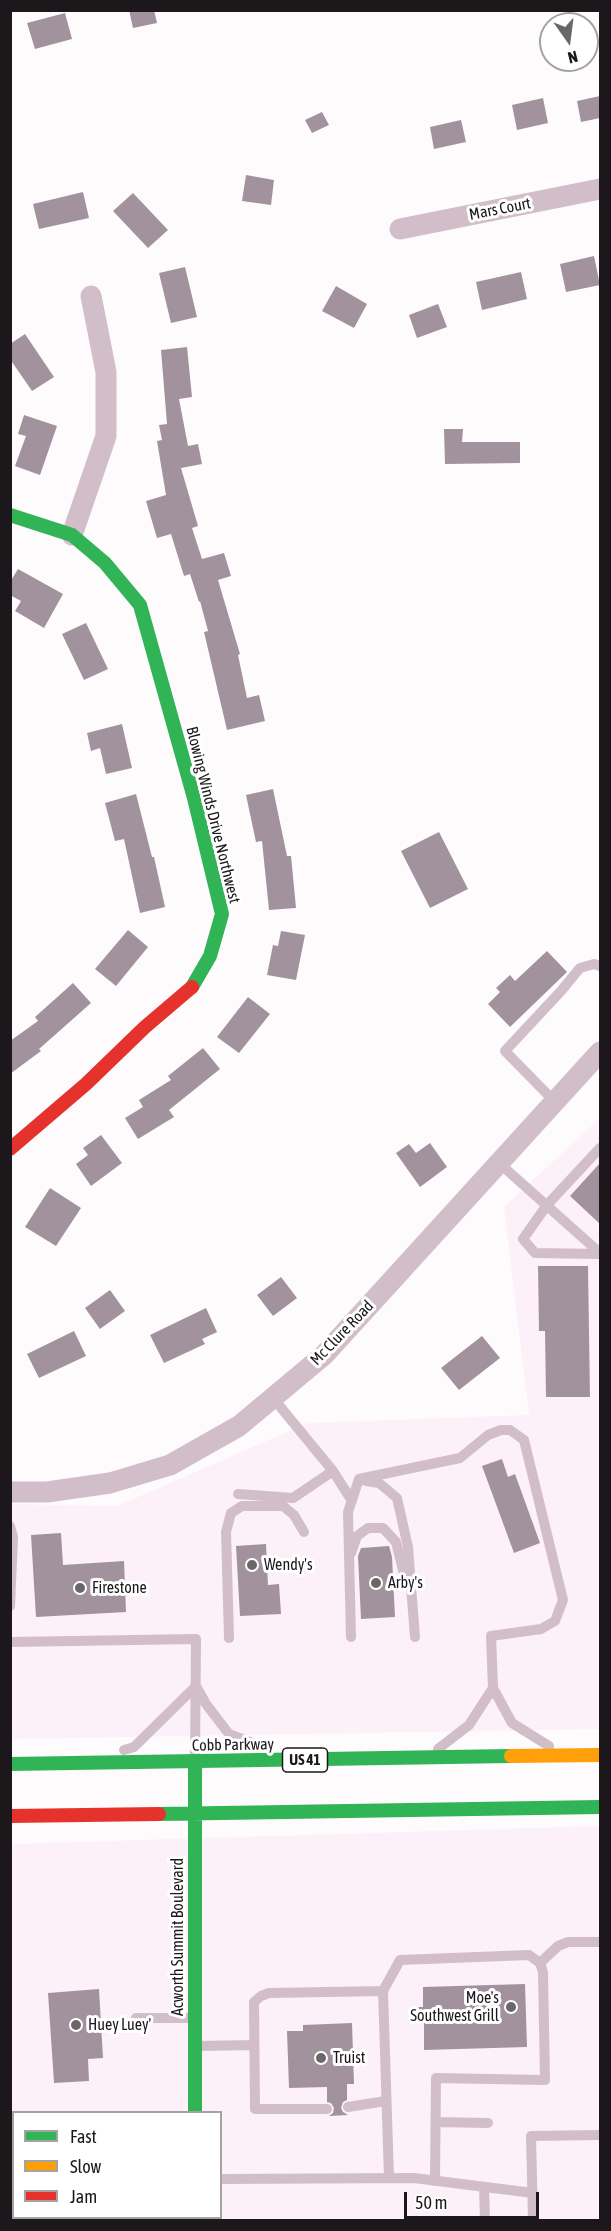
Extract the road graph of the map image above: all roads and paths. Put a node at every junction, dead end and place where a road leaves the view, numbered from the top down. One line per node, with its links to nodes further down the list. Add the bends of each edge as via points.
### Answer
1 (600, 189): 2 (street, Mars Court)
2 (400, 229)
3 (91, 296): 5 (street, via 106,372 106,436)
4 (10, 515): 5 (main road, Blowing Winds Drive Northwest)
5 (72, 535): 10 (main road, Blowing Winds Drive Northwest, via 105,563 140,605 222,914 210,956 191,988)
6 (600, 966): 8 (lane, via 580,968 505,1051)
7 (600, 1052): 8 (street, Mc Clure Road)
8 (555, 1102): 11 (street, Mc Clure Road)
9 (600, 1148): 12 (lane)
10 (10, 1149)
11 (499, 1163): 12 (lane); 14 (street, Mc Clure Road, via 324,1355)
12 (547, 1205): 13 (lane); 13 (lane, via 523,1239 535,1253)
13 (600, 1253)
14 (273, 1398): 15 (lane); 17 (street, Mc Clure Road, via 239,1426 170,1465 110,1484)
15 (333, 1471): 18 (lane, via 293,1498); 19 (lane)
16 (359, 1479): 19 (lane); 23 (lane, via 379,1483 397,1498 408,1547); 30 (lane, via 460,1458 488,1435 501,1430 510,1430 524,1440 563,1600 555,1621 541,1629 491,1636)
17 (10, 1492)
18 (238, 1494)
19 (352, 1501): 22 (lane, via 348,1512)
20 (10, 1526): 24 (lane)
21 (304, 1532): 27 (lane, via 283,1506 242,1506 231,1513 226,1532)
22 (349, 1557): 23 (lane, via 357,1536 368,1528 383,1528 396,1542); 25 (lane)
23 (412, 1597): 26 (lane)
24 (10, 1606)
25 (351, 1637)
26 (415, 1637)
27 (229, 1638)
28 (10, 1642): 29 (lane, via 196,1639)
29 (196, 1686): 32 (lane, via 229,1734 257,1745); 37 (lane); 38 (lane, via 134,1747)
30 (493, 1688): 34 (lane, via 512,1723); 36 (lane, via 469,1725)
31 (381, 1744): 35 (lane)
32 (276, 1746)
33 (600, 1755): 34 (main road, Cobb Parkway / US 41)
34 (565, 1756): 36 (main road, Cobb Parkway / US 41)
35 (388, 1758): 36 (main road, Cobb Parkway / US 41); 37 (main road, Cobb Parkway / US 41)
36 (426, 1758)
37 (195, 1762): 38 (main road, Cobb Parkway / US 41); 41 (main road, Acworth Summit Boulevard)
38 (84, 1763): 39 (main road, Cobb Parkway / US 41)
39 (10, 1764)
40 (600, 1807): 41 (main road)
41 (195, 1813): 42 (main road); 47 (main road, Acworth Summit Boulevard)
42 (10, 1815)
43 (600, 1942): 44 (lane, via 568,1942)
44 (540, 1963): 45 (lane, via 529,1955 400,1960); 54 (lane, via 545,2080 436,2078)
45 (382, 1991): 48 (lane, via 261,1996 254,2002); 50 (lane)
46 (136, 2018): 47 (lane)
47 (195, 2018): 49 (main road, Acworth Summit Boulevard)
48 (254, 2045): 49 (lane); 52 (lane, via 255,2109)
49 (195, 2046): 53 (main road, Acworth Summit Boulevard)
50 (386, 2101): 51 (lane); 57 (lane)
51 (348, 2107)
52 (327, 2109)
53 (195, 2111)
54 (436, 2122): 55 (lane); 59 (lane)
55 (488, 2122)
56 (600, 2135): 61 (lane, via 531,2136)
57 (389, 2178): 58 (lane); 59 (lane)
58 (222, 2179)
59 (435, 2181): 60 (lane)
60 (484, 2187): 61 (lane); 62 (lane)
61 (533, 2193): 63 (lane)
62 (485, 2220)
63 (533, 2220)

